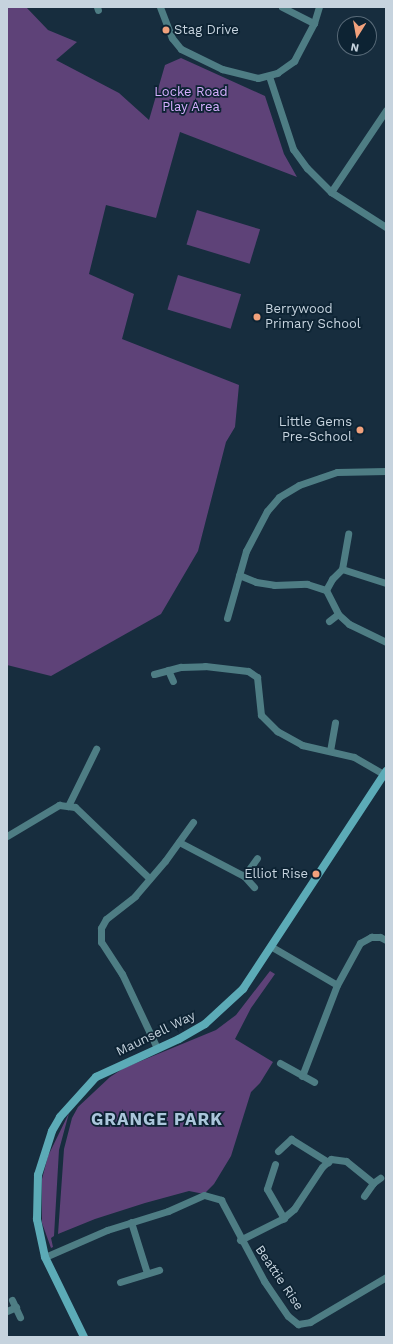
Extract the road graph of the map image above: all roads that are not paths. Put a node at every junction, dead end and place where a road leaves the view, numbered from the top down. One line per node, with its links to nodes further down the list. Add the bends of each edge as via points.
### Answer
1 (160, 7): 5 (street, via 172,38 181,49 222,69 248,77)
2 (282, 7): 4 (street)
3 (319, 7): 4 (street)
4 (314, 23): 5 (street, via 294,61 285,69)
5 (269, 76): 7 (street, via 293,149 307,168)
6 (386, 110): 7 (street)
7 (331, 192): 8 (street)
8 (386, 227)
9 (386, 471): 12 (street, via 337,472 299,485 279,497 255,532)
10 (348, 534): 11 (street)
11 (342, 569): 13 (street); 14 (street)
12 (239, 575): 14 (street, via 256,582 274,585 307,584); 16 (street)
13 (386, 583)
14 (326, 590): 15 (street)
15 (338, 614): 17 (street); 18 (street, via 358,630)
16 (227, 618)
17 (329, 621)
18 (386, 642)
19 (168, 670): 20 (street); 21 (street); 24 (street, via 205,666 248,671 258,677 261,715 268,724 302,744)
20 (154, 674)
21 (173, 681)
22 (335, 722): 24 (street)
23 (96, 748): 26 (street)
24 (330, 751): 25 (street, via 354,757)
25 (385, 773): 35 (street, Maunsell Way)
26 (68, 806): 28 (street, via 59,805); 32 (street, via 75,807)
27 (193, 822): 29 (street)
28 (7, 836)
29 (179, 842): 31 (street); 32 (street)
30 (258, 858): 31 (street)
31 (244, 876): 33 (street)
32 (149, 878): 37 (street, via 135,896 106,919 101,928 101,942 122,974)
33 (254, 887)
34 (386, 940): 36 (street, via 371,937 360,943)
35 (272, 947): 36 (street); 37 (street, Maunsell Way, via 243,989 214,1017 179,1039)
36 (337, 985): 39 (street)
37 (157, 1048): 50 (street, Maunsell Way, via 96,1077 60,1118 52,1131 41,1160 36,1190 37,1219)
38 (280, 1063): 39 (street)
39 (302, 1076): 40 (street)
40 (314, 1082)
41 (278, 1151): 42 (street, via 290,1139)
42 (328, 1162): 45 (street, via 331,1159 346,1161); 47 (street, Beattie Rise, via 322,1167 305,1197)
43 (275, 1164): 47 (street, via 267,1188)
44 (380, 1178): 45 (street)
45 (373, 1183): 46 (street)
46 (364, 1196)
47 (284, 1218): 49 (street, Beattie Rise)
48 (130, 1222): 49 (street, Beattie Rise, via 168,1211 204,1196 220,1200); 50 (street, Beattie Rise); 52 (street)
49 (240, 1240): 53 (street, Beattie Rise, via 288,1316 298,1324 310,1322)
50 (46, 1257): 57 (street, Maunsell Way)
51 (159, 1270): 52 (street)
52 (147, 1273): 54 (street)
53 (386, 1277)
54 (120, 1282)
55 (7, 1311): 56 (street, via 14,1304)
56 (20, 1317)
57 (84, 1337)

